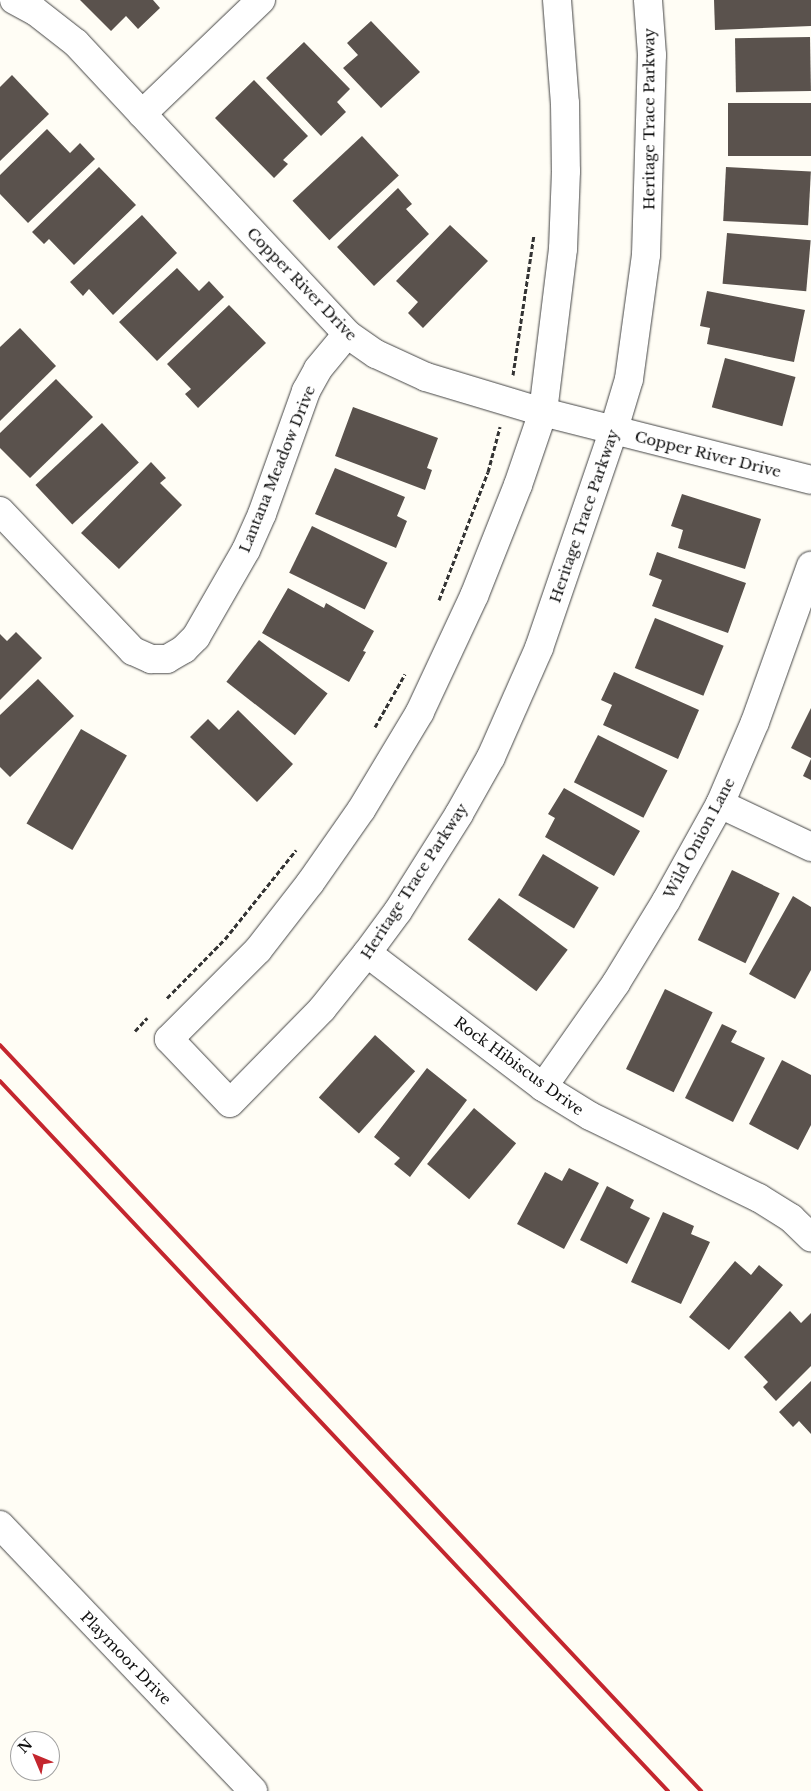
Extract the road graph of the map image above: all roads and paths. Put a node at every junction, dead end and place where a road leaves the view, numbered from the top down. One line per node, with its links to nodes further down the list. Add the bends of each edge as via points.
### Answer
1 (14, 0): 5 (street, Copper River Drive, via 35,11 76,43)
2 (261, 0): 5 (street)
3 (558, 0): 9 (street, Heritage Trace Parkway, via 566,180 563,249)
4 (648, 0): 10 (street, Heritage Trace Parkway, via 652,54 646,255 628,379)
5 (142, 114): 7 (street, Copper River Drive)
6 (534, 230): 8 (path, via 514,374)
7 (347, 334): 8 (street, Copper River Drive, via 376,354 426,377); 12 (street, Lantana Meadow Drive, via 318,369 306,391 246,550 196,637 167,659 151,659 133,651)
8 (507, 401): 9 (street, Copper River Drive); 14 (path, via 488,472)
9 (543, 412): 10 (street, Copper River Drive); 20 (street, Heritage Trace Parkway, via 474,596 420,712 361,810 310,883 258,950 169,1039 230,1103 322,1009)
10 (614, 429): 11 (street, Copper River Drive); 20 (street, Heritage Trace Parkway, via 539,648 490,757 460,814)
11 (811, 480)
12 (0, 511)
13 (811, 566): 17 (street, Wild Onion Lane, via 755,722)
14 (436, 608)
15 (407, 669): 16 (path)
16 (375, 729)
17 (720, 804): 18 (street); 24 (street, Wild Onion Lane, via 616,982)
18 (811, 847)
19 (298, 848): 21 (path, via 225,939)
20 (367, 954): 24 (street, Rock Hibiscus Drive)
21 (163, 1003)
22 (149, 1017): 23 (path)
23 (135, 1031)
24 (543, 1086): 25 (street, Rock Hibiscus Drive, via 590,1116 759,1198 790,1218)
25 (811, 1237)
26 (0, 1525): 27 (street, Playmoor Drive)
27 (252, 1791)

